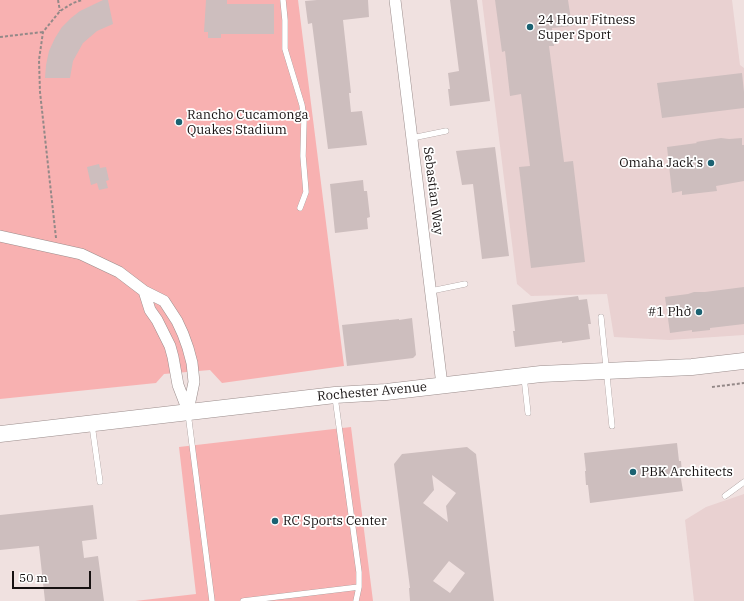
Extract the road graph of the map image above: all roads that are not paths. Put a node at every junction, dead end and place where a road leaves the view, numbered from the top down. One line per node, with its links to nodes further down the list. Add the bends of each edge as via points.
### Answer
1 (283, 0): 5 (lane, via 285,49 304,120 306,192)
2 (395, 0): 4 (street, Sebastian Way)
3 (446, 131): 4 (lane)
4 (412, 138): 9 (street, Sebastian Way)
5 (300, 208)
6 (0, 236): 8 (street, via 81,254 119,272)
7 (465, 284): 9 (lane)
8 (144, 291): 16 (street, via 150,310 158,320 170,346 178,385); 16 (street, via 164,302 177,321 188,348 194,382)
9 (431, 291): 14 (street, Sebastian Way)
10 (601, 316): 12 (lane)
11 (744, 362): 12 (main road, Rochester Avenue)
12 (607, 370): 13 (main road, Rochester Avenue); 19 (lane)
13 (524, 376): 14 (main road, Rochester Avenue); 17 (lane)
14 (442, 385): 15 (main road, Rochester Avenue)
15 (335, 395): 16 (main road, Rochester Avenue); 24 (lane, via 359,572)
16 (188, 411): 18 (main road, Rochester Avenue); 25 (lane)
17 (528, 413)
18 (92, 423): 20 (main road, Rochester Avenue); 21 (lane)
19 (612, 426)
20 (0, 434)
21 (100, 482)
22 (744, 482): 23 (lane)
23 (725, 496)
24 (358, 587): 26 (lane); 27 (lane)
25 (212, 601)
26 (243, 601)
27 (356, 601)

